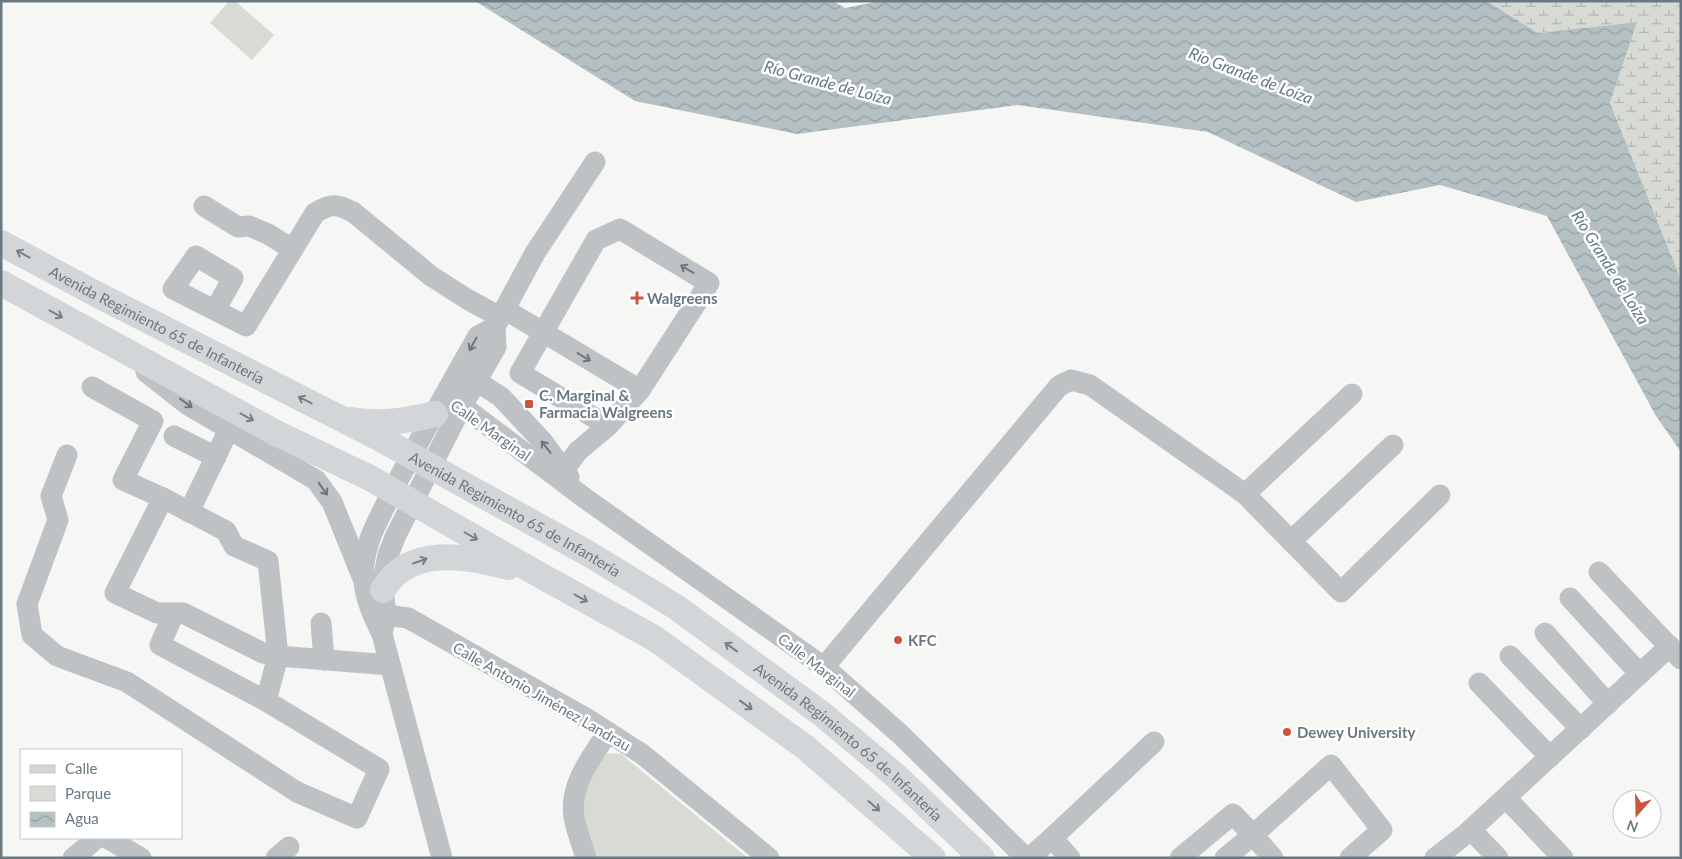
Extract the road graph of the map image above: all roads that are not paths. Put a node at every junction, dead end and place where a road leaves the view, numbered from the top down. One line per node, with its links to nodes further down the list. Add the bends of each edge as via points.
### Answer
1 (595, 162): 8 (street, via 536,253)
2 (204, 206): 4 (street, via 238,227 249,226)
3 (1, 242): 17 (main road, Avenida Regimiento 65 de Infantería, one-way to 3)
4 (292, 249): 7 (street, via 246,326); 8 (street, via 315,213 332,205 343,207 431,276)
5 (1, 283): 10 (main road, Avenida Regimiento 65 de Infantería, one-way to 10)
6 (689, 301): 9 (street, one-way to 9, via 709,283 620,229 596,240); 11 (street); 11 (street, via 674,322)
7 (215, 310)
8 (500, 318): 9 (street); 12 (street, via 496,347)
9 (542, 332): 14 (street, one-way to 14); 18 (street, via 520,373)
10 (107, 340): 19 (street, one-way to 19, via 188,405); 30 (main road, Avenida Regimiento 65 de Infantería, one-way to 30, via 276,433)
11 (671, 342): 14 (street)
12 (468, 376): 16 (street); 27 (street, Calle Marginal, one-way to 12, via 501,397)
13 (92, 387): 31 (street, via 153,421 122,480)
14 (640, 390): 18 (street)
15 (1352, 394): 28 (street)
16 (447, 406): 17 (main road, via 405,421); 21 (street, Calle Marginal); 22 (street); 26 (street)
17 (342, 419): 26 (main road, Avenida Regimiento 65 de Infantería)
18 (608, 426): 27 (street, via 578,451)
19 (229, 428): 25 (street); 37 (street, one-way to 37, via 316,480 332,502)
20 (174, 436): 25 (street)
21 (503, 437): 22 (street, via 479,428 460,428); 32 (street, Calle Marginal)
22 (445, 439): 26 (street)
23 (1393, 445): 34 (street)
24 (67, 454): 51 (street, via 51,496 58,520 27,604 32,635 57,656 127,682 297,792 357,818 379,769)
25 (216, 457): 33 (street)
26 (421, 462): 30 (street); 67 (main road, Avenida Regimiento 65 de Infantería, one-way to 26, via 896,776 822,714 676,607 589,554)
27 (564, 470): 32 (street, Calle Marginal)
28 (1245, 494): 34 (street); 48 (street, via 1090,385 1071,380 1059,386)
29 (1440, 495): 34 (street, via 1341,592)
30 (403, 497): 36 (main road, Avenida Regimiento 65 de Infantería, one-way to 36); 37 (street, via 374,527 367,546 364,566)
31 (163, 498): 33 (street); 39 (street, via 115,593 157,612)
32 (586, 499): 48 (street, Calle Marginal)
33 (189, 512): 44 (street, via 226,531 234,546 268,561)
34 (1291, 541)
35 (1599, 572): 43 (street)
36 (538, 574): 37 (main road, one-way to 36, via 388,581 408,565 429,558 463,557); 66 (main road, Avenida Regimiento 65 de Infantería, one-way to 66, via 662,644 805,747)
37 (374, 586): 40 (street)
38 (1570, 598): 49 (street)
39 (174, 613): 44 (street, via 184,613 263,653); 51 (street, via 160,645)
40 (380, 622): 47 (street); 54 (street, Calle Antonio Jiménez Landrau, via 408,618)
41 (321, 623): 46 (street)
42 (1546, 633): 52 (street)
43 (1675, 652): 49 (street)
44 (278, 656): 46 (street); 51 (street)
45 (1510, 656): 53 (street)
46 (324, 660): 47 (street)
47 (390, 665): 63 (street)
48 (824, 667): 68 (street, Calle Marginal, via 900,734)
49 (1640, 674): 52 (street)
50 (1479, 683): 56 (street)
51 (266, 701)
52 (1608, 704): 53 (street)
53 (1581, 729): 56 (street)
54 (608, 732): 64 (street, via 580,777 574,797 574,816); 65 (street, Calle Antonio Jiménez Landrau, via 642,754)
55 (1154, 742): 60 (street)
56 (1550, 757): 57 (street)
57 (1506, 798): 58 (street); 76 (street)
58 (1471, 830): 74 (street); 75 (street)
59 (1253, 835): 70 (street, via 1233,814); 71 (street); 72 (street); 73 (street, via 1330,765 1382,830)
60 (1052, 838): 68 (street); 69 (street)
61 (109, 839): 62 (street)
62 (141, 858)
63 (442, 858)
64 (586, 858)
65 (769, 858)
66 (933, 858)
67 (982, 858)
68 (1027, 858)
69 (1070, 858)
70 (1180, 858)
71 (1225, 858)
72 (1273, 858)
73 (1350, 858)
74 (1435, 858)
75 (1498, 858)
76 (1564, 858)

